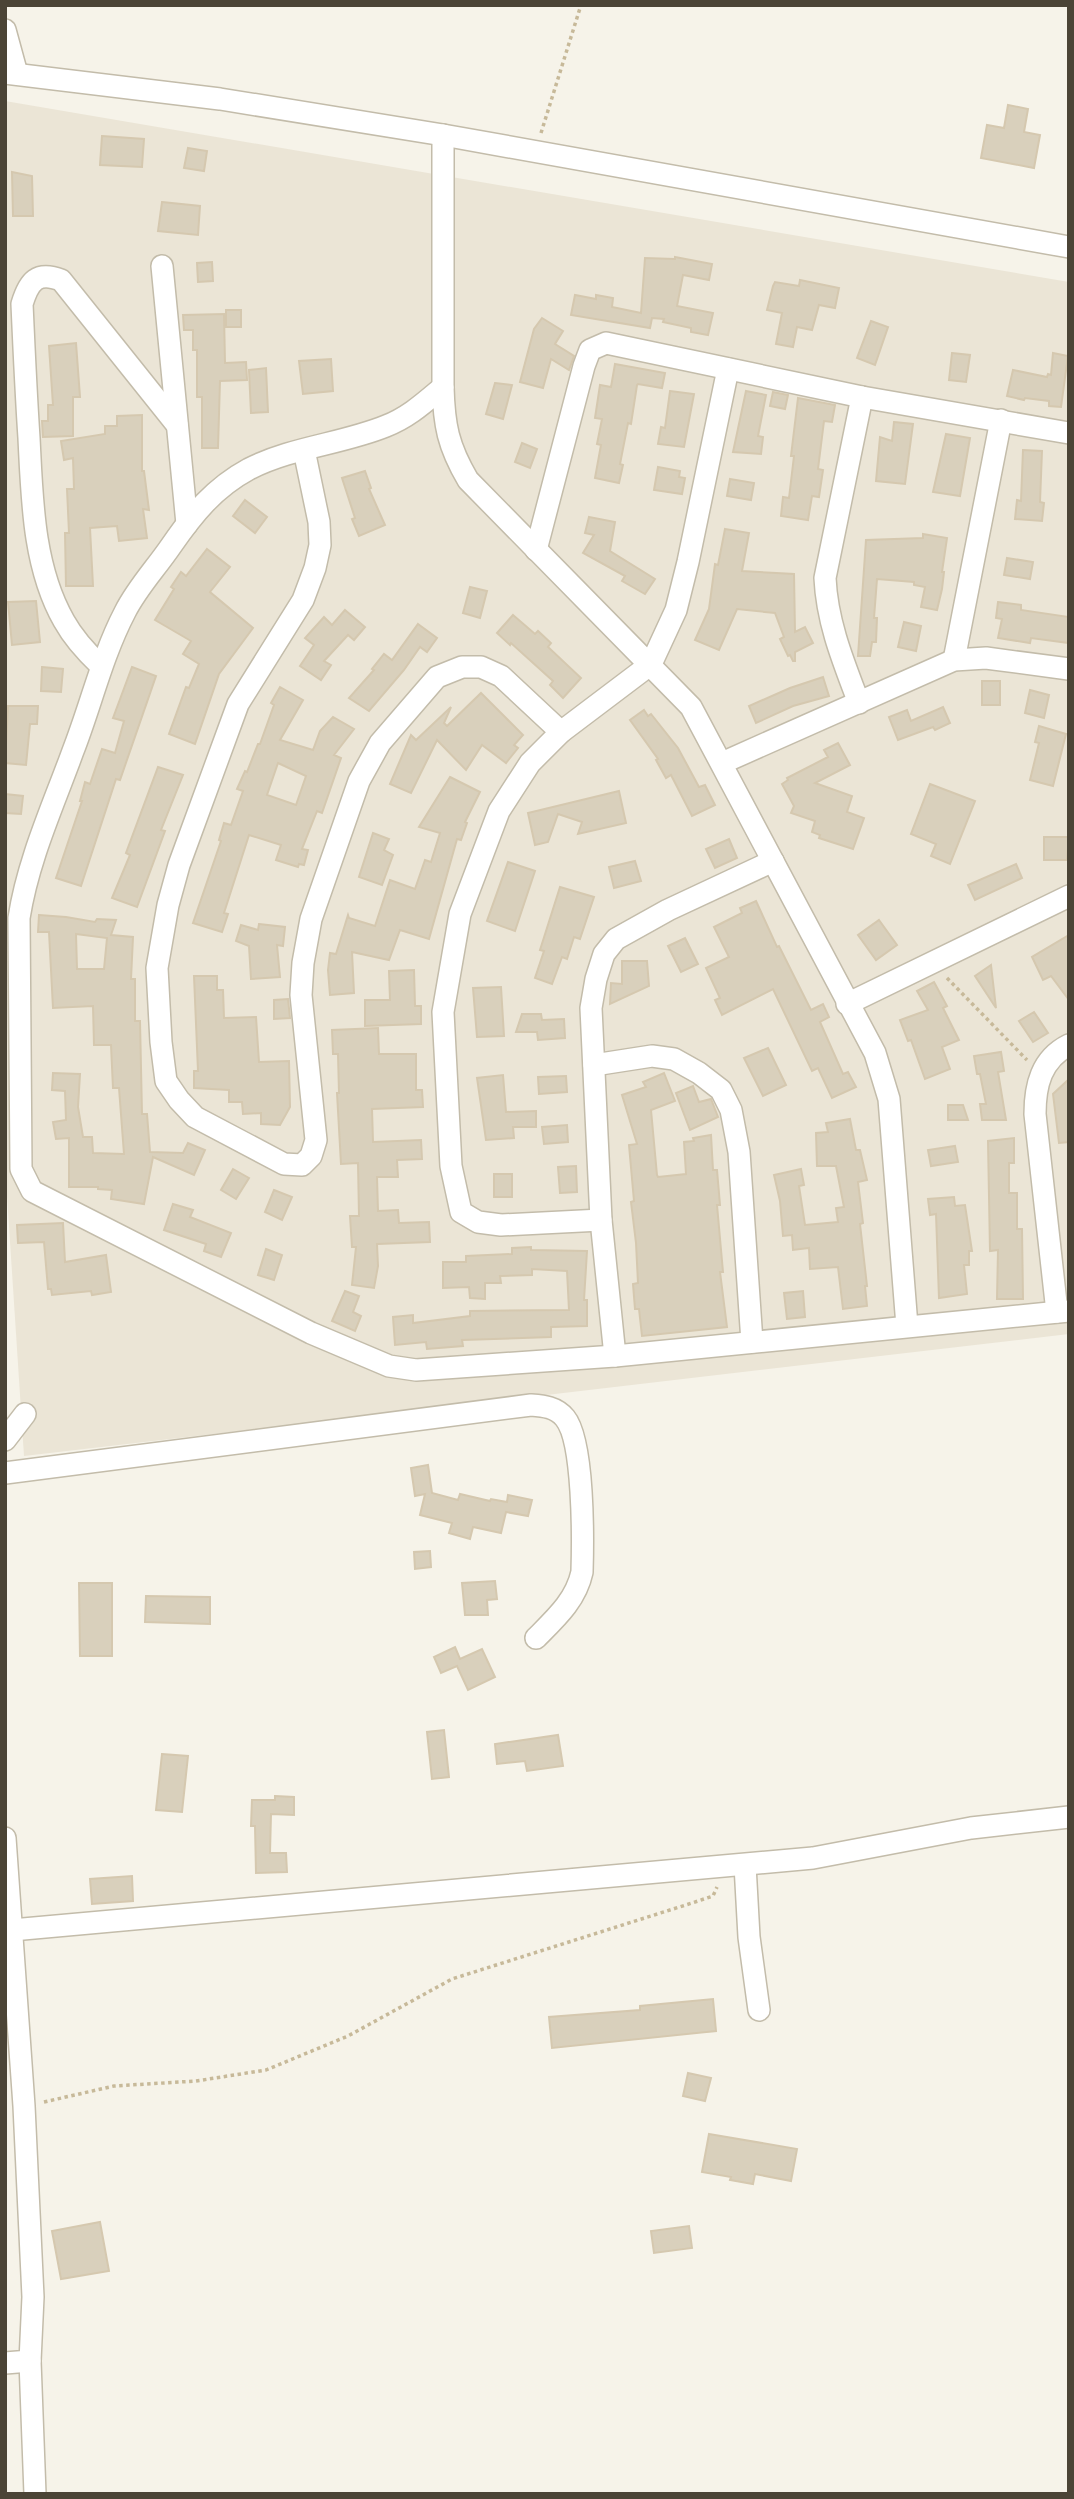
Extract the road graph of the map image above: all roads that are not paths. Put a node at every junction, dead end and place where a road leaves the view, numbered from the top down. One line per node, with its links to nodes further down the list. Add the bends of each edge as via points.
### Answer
1 (5, 30): 2 (street)
2 (11, 73): 3 (street, via 220,99)
3 (443, 135): 4 (street); 7 (street)
4 (1069, 247)
5 (162, 266): 10 (street)
6 (729, 369): 8 (street); 14 (street, via 606,343 590,350); 16 (street, via 676,610)
7 (443, 387): 12 (street, via 414,412 386,426); 14 (street, via 444,423 454,457 468,480)
8 (862, 397): 9 (street); 19 (street, via 825,578 835,640)
9 (1001, 421): 11 (street); 15 (street)
10 (177, 425): 13 (street); 17 (street, via 61,280 48,275 36,278 26,289 22,304 39,549 62,619 78,644)
11 (1069, 433)
12 (304, 450): 13 (street, via 225,483); 20 (street, via 319,522 315,568 303,600 238,704 179,865 160,946 157,968 166,1081 195,1117 284,1164 302,1165 311,1156 316,1140 301,995 311,919 359,781 380,743 437,677 462,667 481,667 501,676)
13 (187, 524): 17 (street, via 126,610)
14 (536, 550): 16 (street)
15 (954, 660): 18 (street, via 986,658); 19 (street)
16 (651, 664): 20 (street); 21 (street, via 691,707)
17 (101, 666): 31 (street, via 30,866 19,918 21,1169 32,1191 311,1333 389,1366 416,1370)
18 (1069, 669)
19 (859, 703): 21 (street)
20 (561, 732): 27 (street, via 530,762 499,811 460,914 443,1012 451,1166 461,1212 478,1222)
21 (722, 764): 22 (street)
22 (773, 861): 24 (street); 26 (street, via 616,939 604,954 596,979 591,1008)
23 (1069, 896): 24 (street)
24 (847, 1004): 29 (street, via 875,1054 890,1099)
25 (1069, 1045): 28 (street, via 1049,1059 1035,1092)
26 (594, 1065): 27 (street); 30 (street, via 652,1056 674,1059 721,1090 731,1110 739,1152)
27 (601, 1220): 31 (street)
28 (1063, 1311): 29 (street)
29 (907, 1326): 30 (street)
30 (752, 1342): 31 (street)
31 (615, 1356)
32 (25, 1414): 33 (street)
33 (5, 1440)
34 (5, 1473): 35 (street, via 531,1405 550,1407 571,1427 577,1449 582,1572 565,1608)
35 (536, 1638)
36 (1069, 1817): 38 (street, via 971,1828 850,1853)
37 (5, 1838): 39 (street)
38 (735, 1866): 39 (street); 40 (street)
39 (12, 1930): 41 (street, via 33,2297)
40 (759, 2010)
41 (30, 2361): 42 (street); 43 (street)
42 (5, 2363)
43 (35, 2494)

